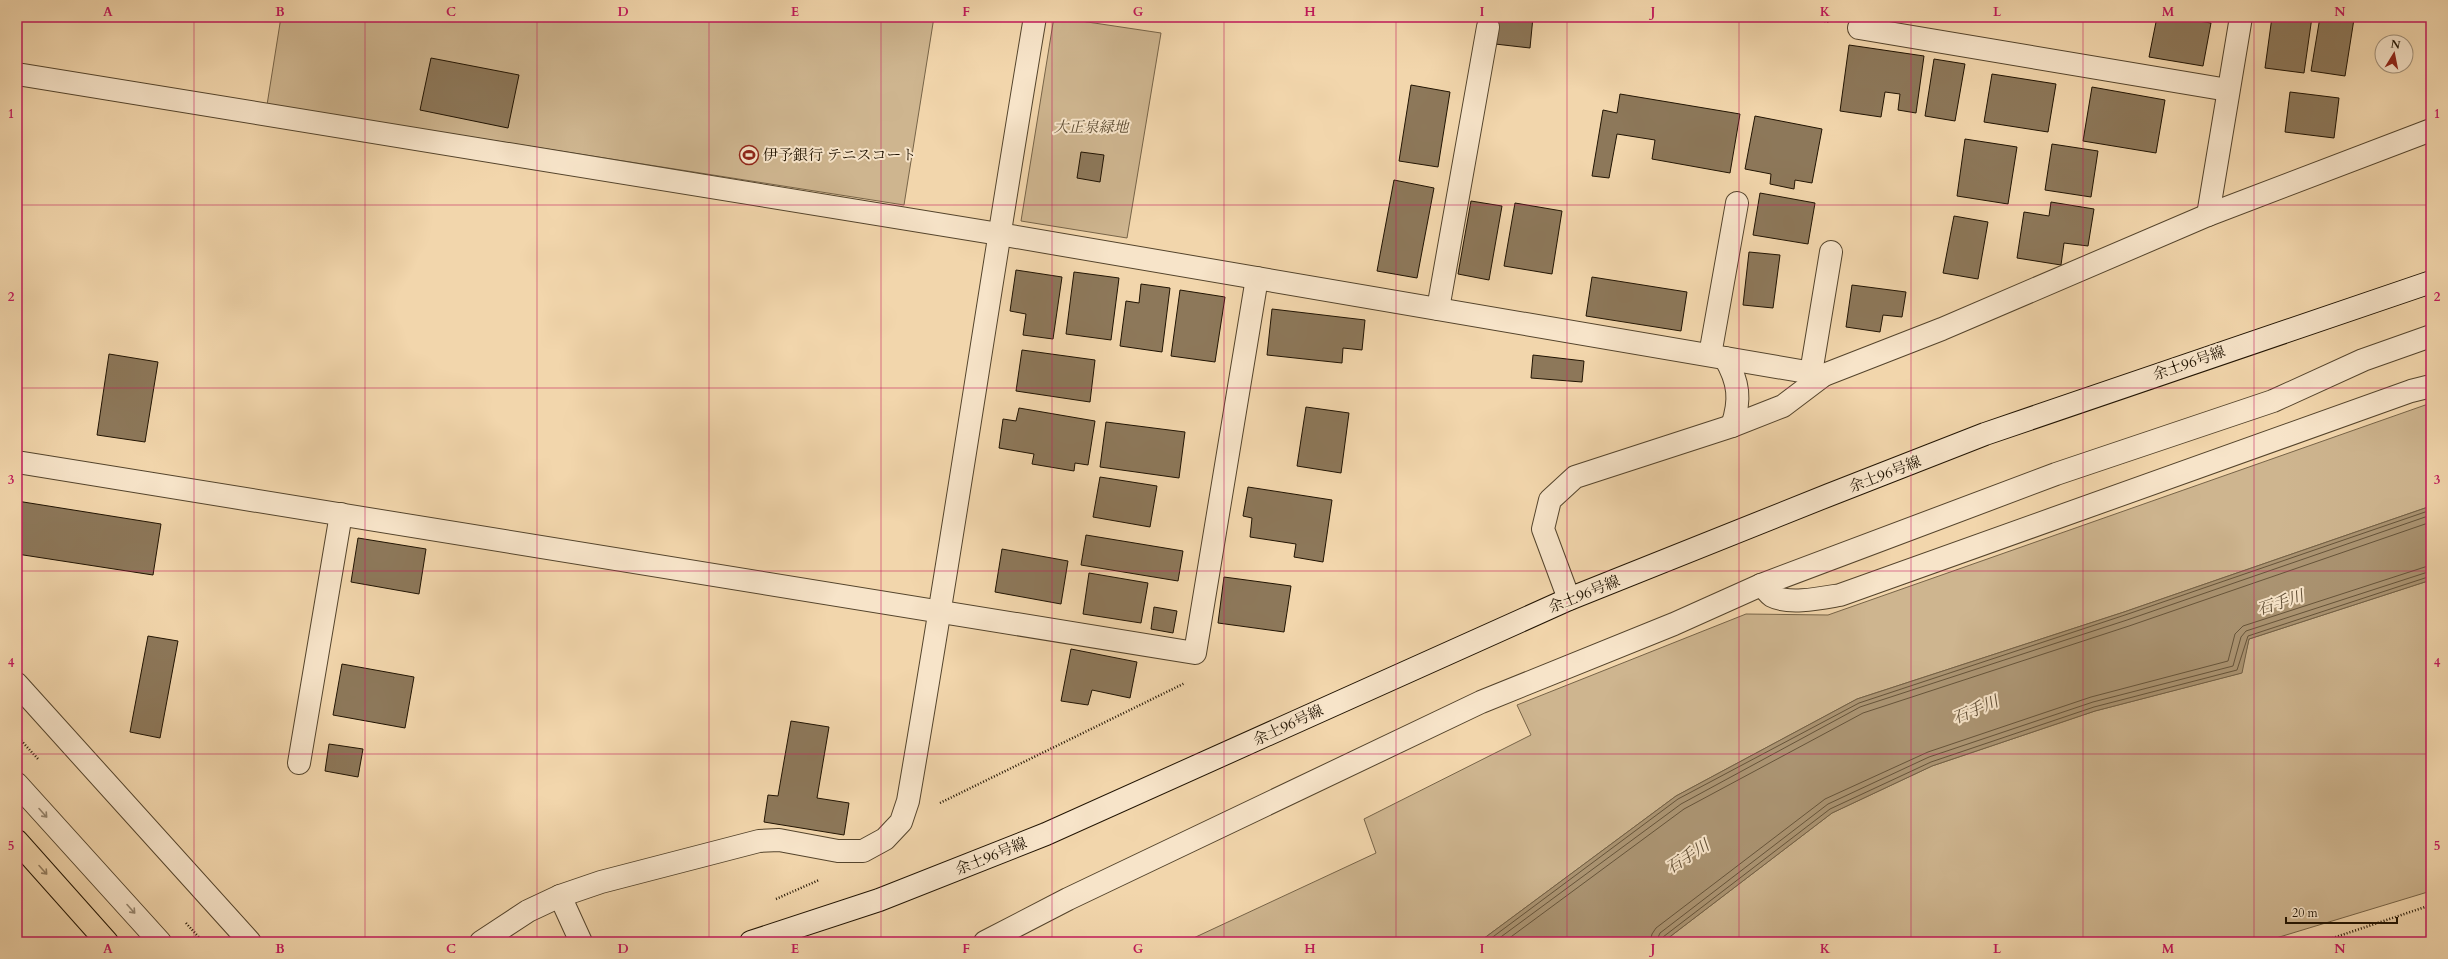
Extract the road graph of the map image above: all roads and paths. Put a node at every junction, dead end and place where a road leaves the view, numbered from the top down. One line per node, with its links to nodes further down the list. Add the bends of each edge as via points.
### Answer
1 (1035, 17): 10 (street)
2 (2241, 17): 6 (street)
3 (1488, 27): 14 (street)
4 (1859, 28): 6 (street)
5 (17, 74): 10 (street)
6 (2228, 90): 9 (street)
7 (2431, 130): 9 (street)
8 (1737, 203): 16 (street)
9 (2208, 215): 17 (street, via 1949,326)
10 (999, 234): 12 (street); 24 (street)
11 (1831, 252): 17 (street)
12 (1257, 278): 14 (street); 25 (street)
13 (2431, 282): 23 (street, 余土96号線, via 1985,434)
14 (1438, 309): 16 (street)
15 (2431, 336): 22 (street, via 2363,360 2273,401 2056,474)
16 (1718, 357): 17 (street); 19 (street, via 1735,374 1739,390 1738,409)
17 (1818, 374): 19 (street, via 1783,406)
18 (2431, 386): 22 (street, via 1840,595 1815,600 1793,600 1773,596)
19 (1732, 426): 23 (street, via 1576,477 1550,500 1543,529)
20 (17, 462): 21 (street)
21 (341, 514): 24 (street); 27 (street)
22 (1761, 584): 41 (street, via 1674,624 1481,702 1068,899)
23 (1569, 599): 40 (street, 余土96号線, via 1046,834 879,900)
24 (941, 612): 25 (street); 29 (street, via 908,801)
25 (1195, 653): 29 (path, via 1189,681)
26 (17, 684): 37 (street)
27 (299, 763)
28 (17, 784): 36 (street, one-way to 36)
29 (901, 822): 32 (street, via 885,839 863,851 838,851 779,840 759,841 601,882)
30 (17, 841): 35 (highway, one-way to 35)
31 (823, 878): 33 (path)
32 (560, 896): 38 (street, via 528,911); 39 (street)
33 (771, 902)
34 (2431, 905): 42 (path)
35 (107, 942)
36 (160, 942)
37 (250, 942)
38 (481, 942)
39 (581, 942)
40 (751, 942)
41 (985, 942)
42 (2321, 942)

